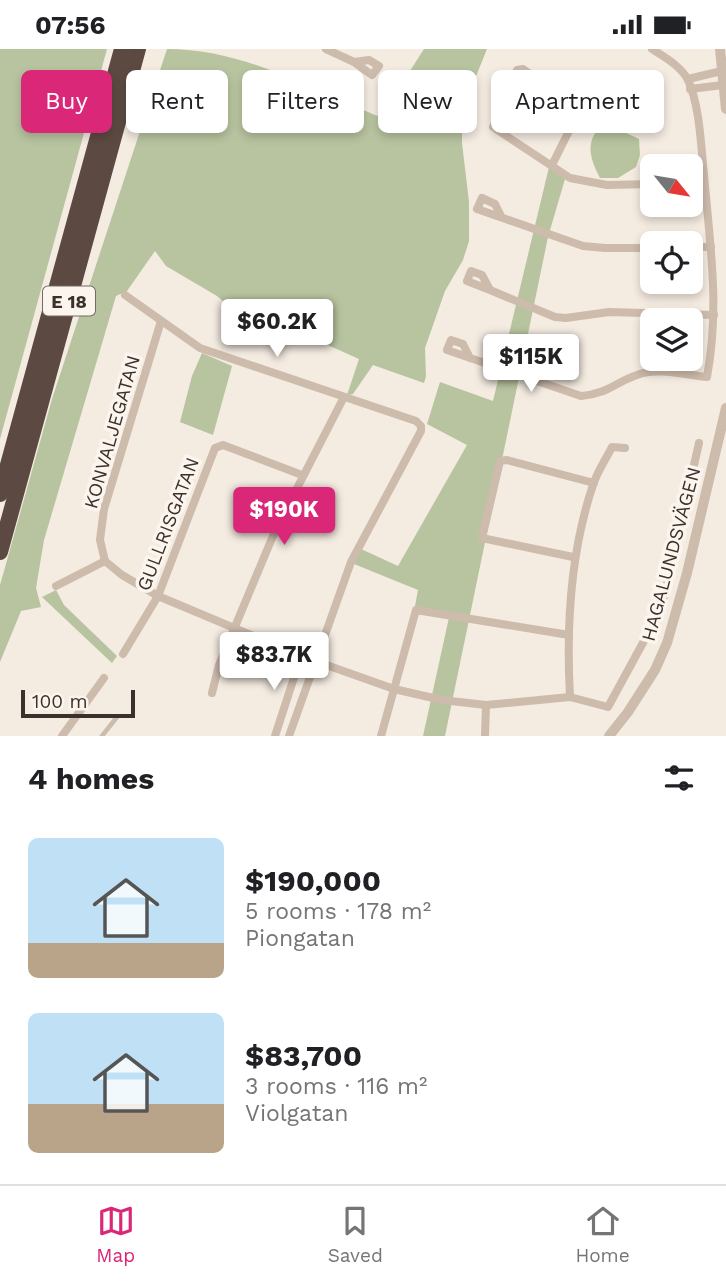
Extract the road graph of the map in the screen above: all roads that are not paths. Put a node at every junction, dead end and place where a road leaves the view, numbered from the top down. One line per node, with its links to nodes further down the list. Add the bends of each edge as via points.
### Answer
1 (122, 49): 31 (highway, E 18)
2 (138, 49): 32 (highway, E 18)
3 (326, 49): 6 (street)
4 (652, 49): 8 (street, via 673,63)
5 (719, 49): 7 (street)
6 (354, 62)
7 (722, 71): 8 (street); 9 (street)
8 (689, 84): 9 (street); 11 (street)
9 (723, 85): 10 (street)
10 (726, 109)
11 (702, 154)
12 (552, 165): 12 (street, via 577,107 523,69 517,70 493,127); 13 (street, via 586,183)
13 (640, 184)
14 (704, 184): 17 (street)
15 (501, 216): 18 (street, via 583,246)
16 (703, 247): 17 (street)
17 (711, 247): 21 (street)
18 (640, 248)
19 (490, 290): 21 (street, via 555,317 609,312)
20 (125, 295): 22 (street)
21 (714, 315): 23 (street, via 707,377 648,372 600,394 581,396)
22 (161, 321): 24 (street, via 200,348); 34 (street, KONVALJEGATAN, via 104,509 100,540)
23 (470, 358)
24 (344, 397): 29 (street); 41 (street, via 415,421 421,431 351,562)
25 (726, 408): 28 (street, HAGALUNDSVÄGEN)
26 (699, 443): 45 (street, via 696,475 657,617 608,707)
27 (625, 449): 30 (street, via 612,447)
28 (721, 451): 54 (street, HAGALUNDSVÄGEN, via 667,643 655,670)
29 (302, 475): 36 (street, GULLRISGATAN, via 223,446 215,448); 37 (street)
30 (594, 483): 33 (street); 33 (street, via 499,461 482,538)
31 (0, 494)
32 (0, 552)
33 (573, 557): 38 (street)
34 (105, 561): 35 (street); 36 (street)
35 (56, 586)
36 (158, 596): 37 (street); 39 (street, GULLRISGATAN)
37 (236, 628): 40 (street); 44 (street)
38 (569, 635): 43 (street, via 416,610); 45 (street)
39 (123, 653)
40 (300, 656): 41 (street); 51 (street)
41 (315, 661): 43 (street); 52 (street)
42 (104, 678): 49 (street)
43 (394, 689): 46 (street); 48 (street)
44 (212, 693)
45 (570, 697): 46 (street)
46 (486, 705): 53 (street)
47 (117, 717): 50 (lane)
48 (378, 735)
49 (62, 736)
50 (102, 736)
51 (275, 736)
52 (289, 736)
53 (485, 736)
54 (609, 736)

